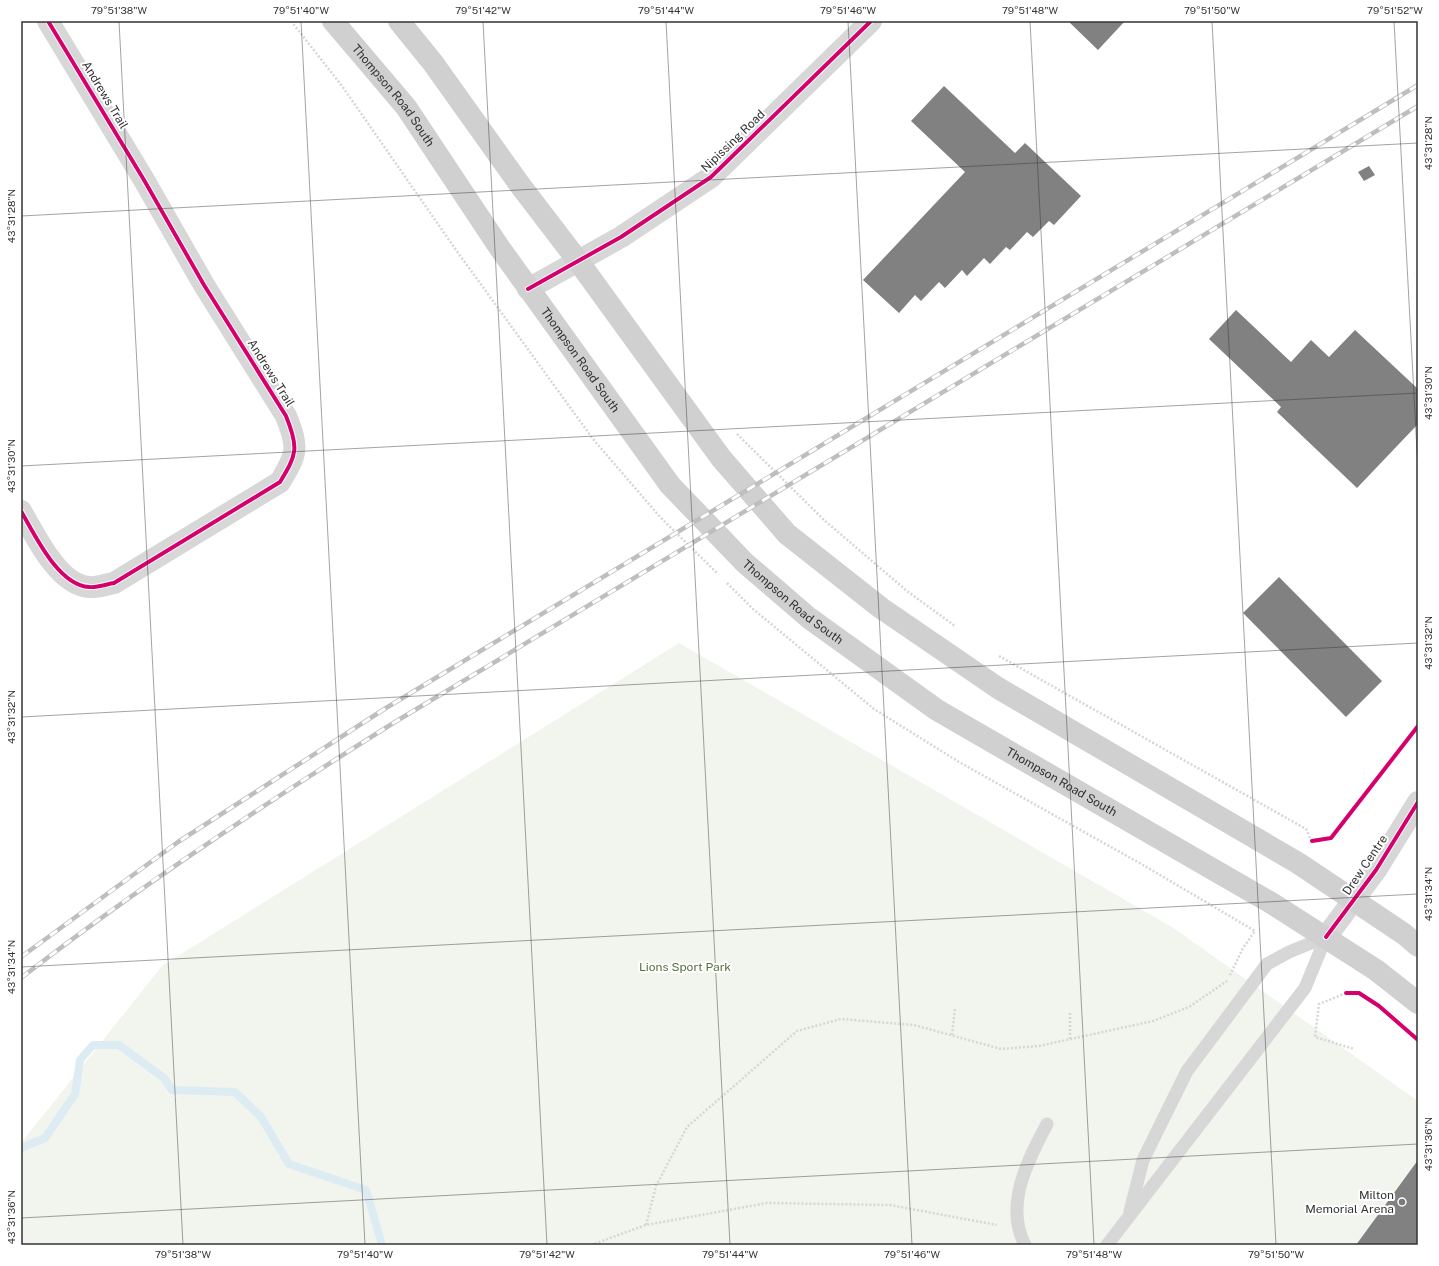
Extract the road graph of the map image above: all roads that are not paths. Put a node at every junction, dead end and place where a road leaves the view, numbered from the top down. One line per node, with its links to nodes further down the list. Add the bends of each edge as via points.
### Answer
1 (48, 21): 7 (street, Andrews Trail, via 204,285 286,416 294,437 294,460 280,482 114,583 89,588 65,578 47,555)
2 (333, 21): 6 (main road, Thompson Road South, via 406,108)
3 (399, 21): 5 (main road, via 433,63)
4 (871, 21): 5 (street, Nipissing Road, via 711,177 621,237)
5 (578, 261): 6 (street, Nipissing Road); 9 (main road, via 720,458 787,534 881,608 998,688 1298,863)
6 (528, 289): 10 (main road, Thompson Road South, via 670,484 745,563 809,618 937,710)
7 (21, 512)
8 (1418, 802): 9 (street, Drew Centre)
9 (1355, 900): 10 (street, Drew Centre); 11 (main road)
10 (1326, 937): 12 (main road, Thompson Road South, via 1376,970); 14 (lane, via 1305,988); 14 (lane, via 1267,964 1187,1071 1143,1160)
11 (1418, 946)
12 (1418, 1003)
13 (1047, 1124): 15 (lane, via 1026,1163 1018,1195 1016,1215)
14 (1129, 1217): 16 (lane)
15 (1025, 1245)
16 (1107, 1245)

